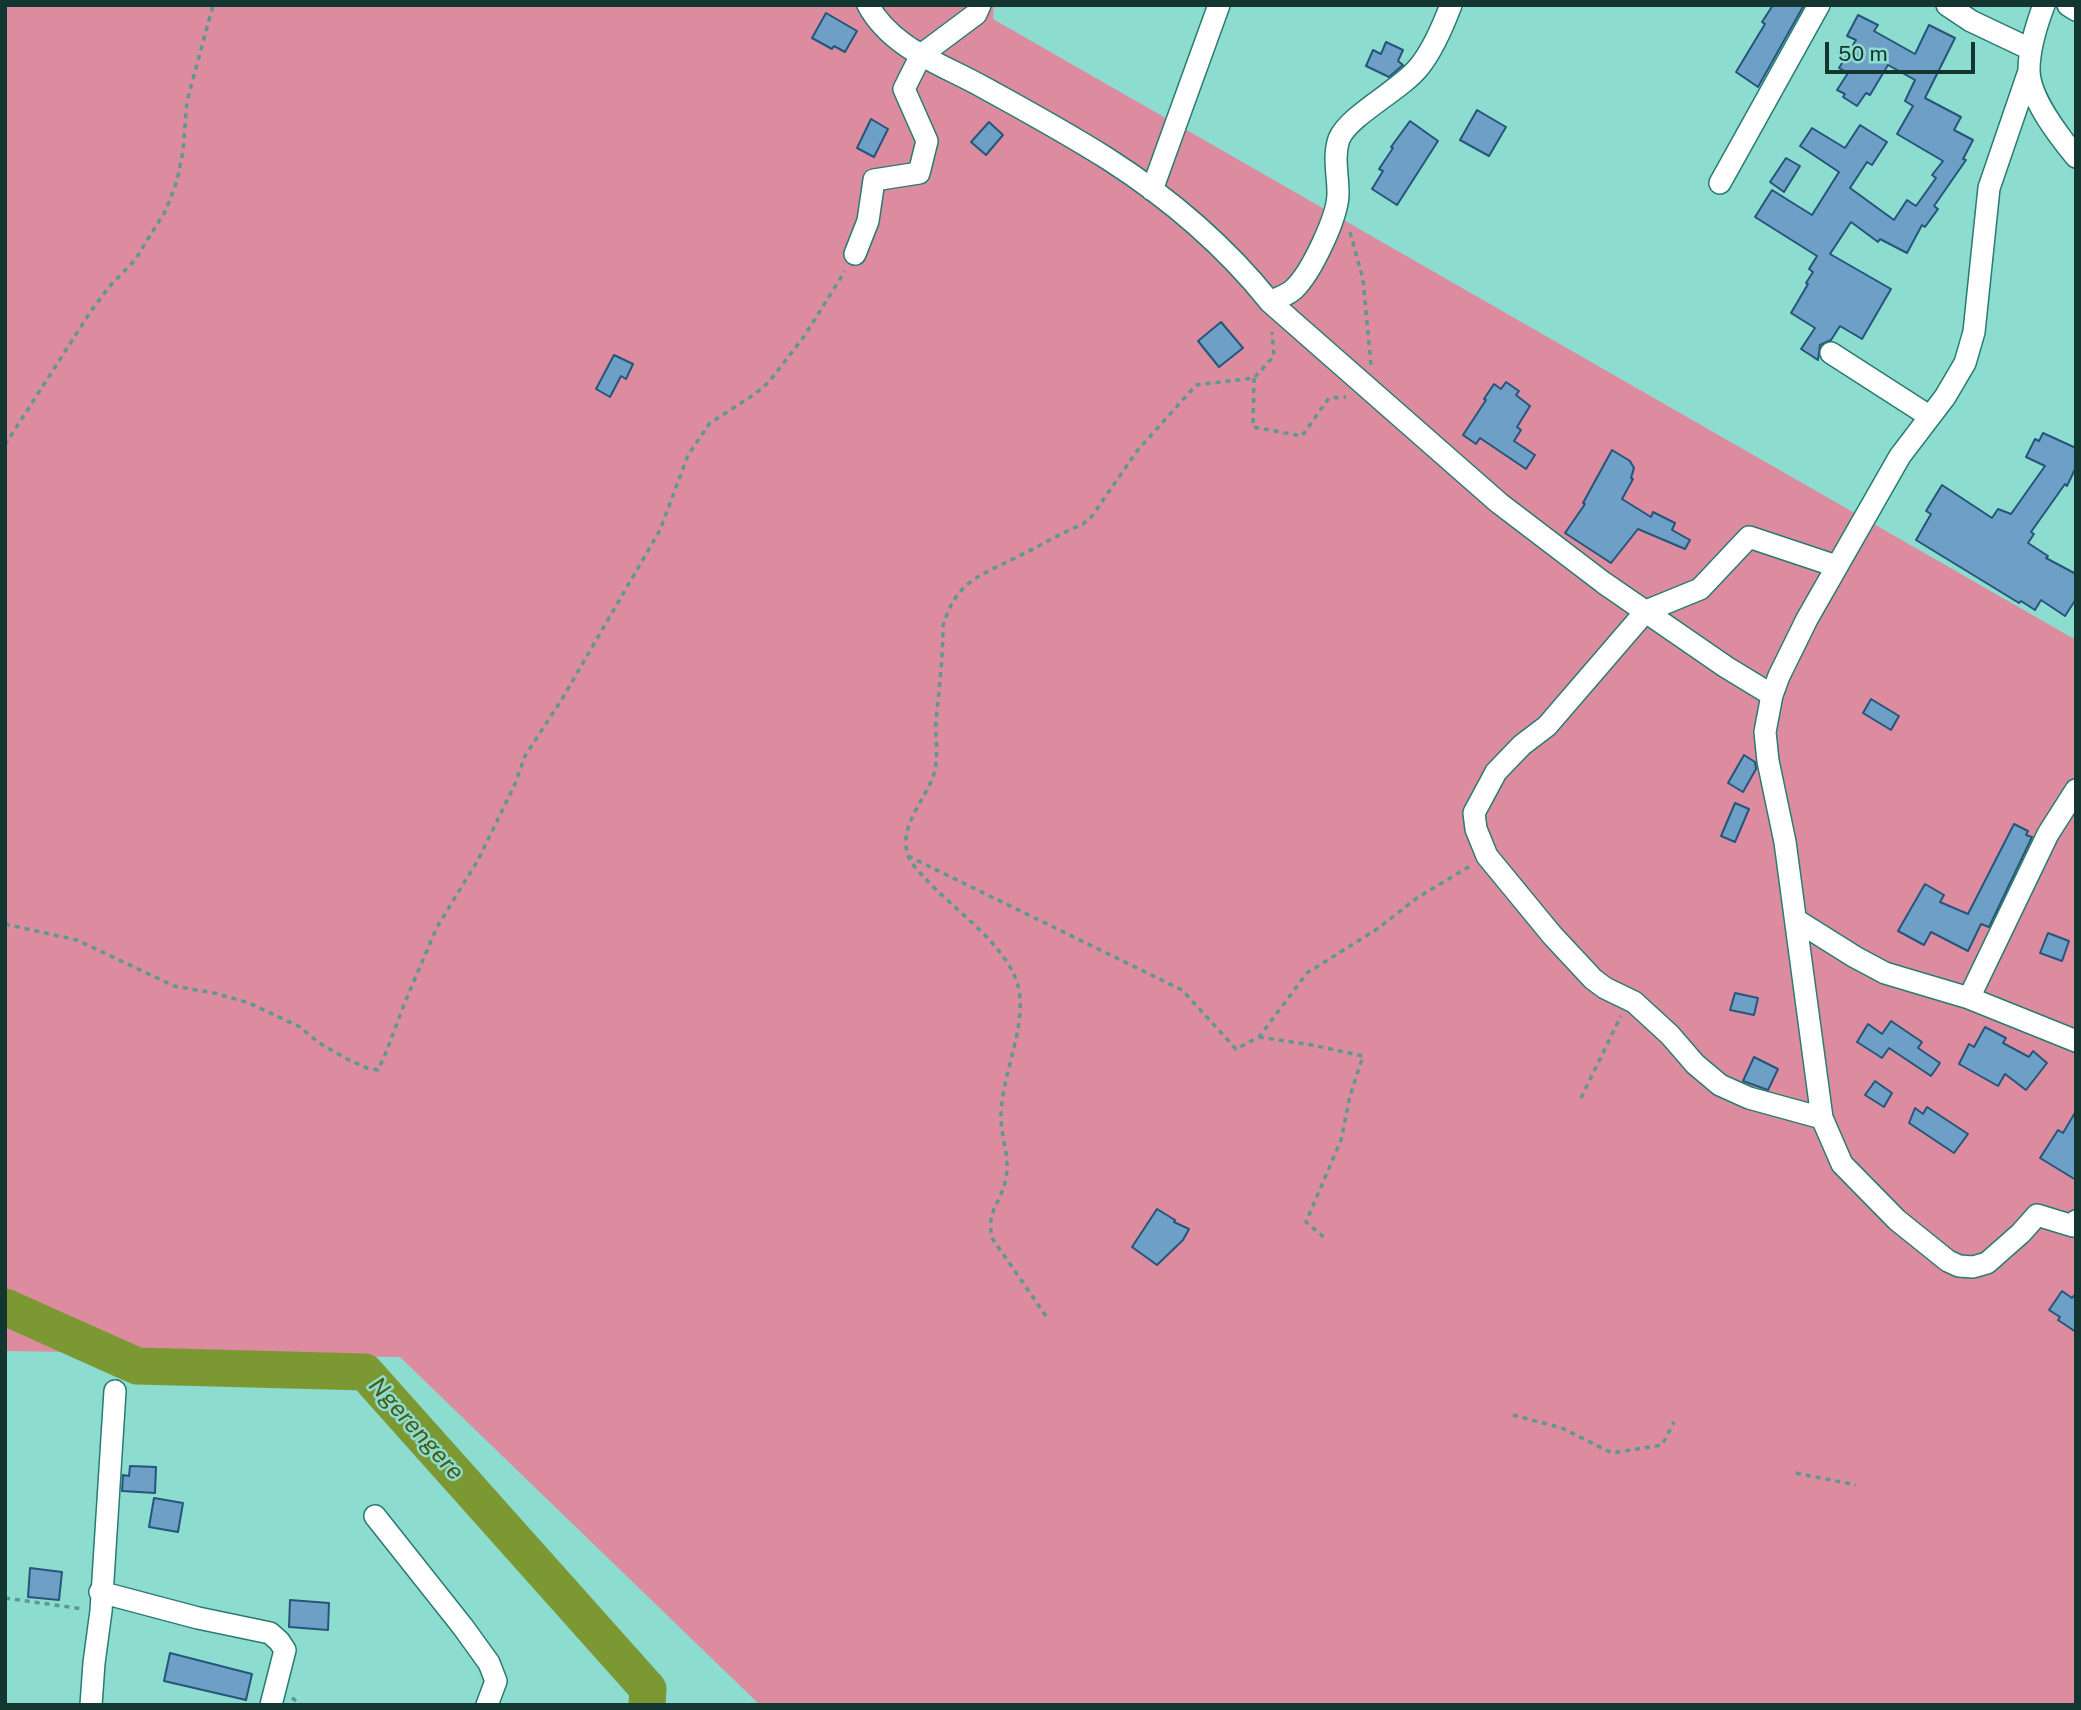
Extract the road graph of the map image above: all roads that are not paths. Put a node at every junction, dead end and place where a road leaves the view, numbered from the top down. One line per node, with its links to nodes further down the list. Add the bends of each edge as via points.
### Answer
1 (868, 5): 11 (street, via 883,27)
2 (980, 5): 11 (street, via 976,14)
3 (1219, 5): 15 (street)
4 (1451, 5): 17 (street, via 1418,68 1348,124 1339,140 1335,164 1339,195 1325,240 1293,290)
5 (1819, 5): 14 (street)
6 (1947, 5): 10 (street)
7 (2044, 5): 10 (street)
8 (2068, 5): 9 (street)
9 (2076, 10)
10 (2030, 49): 12 (street)
11 (922, 55): 15 (street, via 1106,158); 16 (street, via 904,89 927,141 919,173 874,180 868,221)
12 (2028, 74): 13 (street, via 2039,104); 19 (street, via 1989,188 1970,349 1945,397)
13 (2076, 157)
14 (1720, 183)
15 (1152, 190): 17 (street, via 1208,236)
16 (855, 254)
17 (1270, 302): 21 (street, via 1500,503)
18 (1831, 353): 19 (street)
19 (1929, 416): 20 (street, via 1899,456)
20 (1836, 566): 21 (street, via 1749,537 1700,589); 22 (street)
21 (1646, 611): 22 (street); 27 (street, via 1547,726 1496,772 1474,813 1475,829 1487,856 1593,979 1634,1002 1720,1085)
22 (1772, 695): 24 (street, via 1766,742)
23 (2076, 790): 25 (street, via 2048,834)
24 (1796, 920): 25 (street, via 1885,973); 27 (street)
25 (1969, 998): 26 (street)
26 (2076, 1041)
27 (1822, 1118): 28 (street, via 1842,1164 1897,1220 1959,1266 1987,1263 2037,1215 2073,1226)
28 (2076, 1221)
29 (115, 1391): 31 (street)
30 (375, 1516): 34 (street, via 489,1663 496,1681)
31 (100, 1601): 32 (street); 33 (street, via 270,1633 285,1650)
32 (91, 1705)
33 (271, 1705)
34 (487, 1705)

